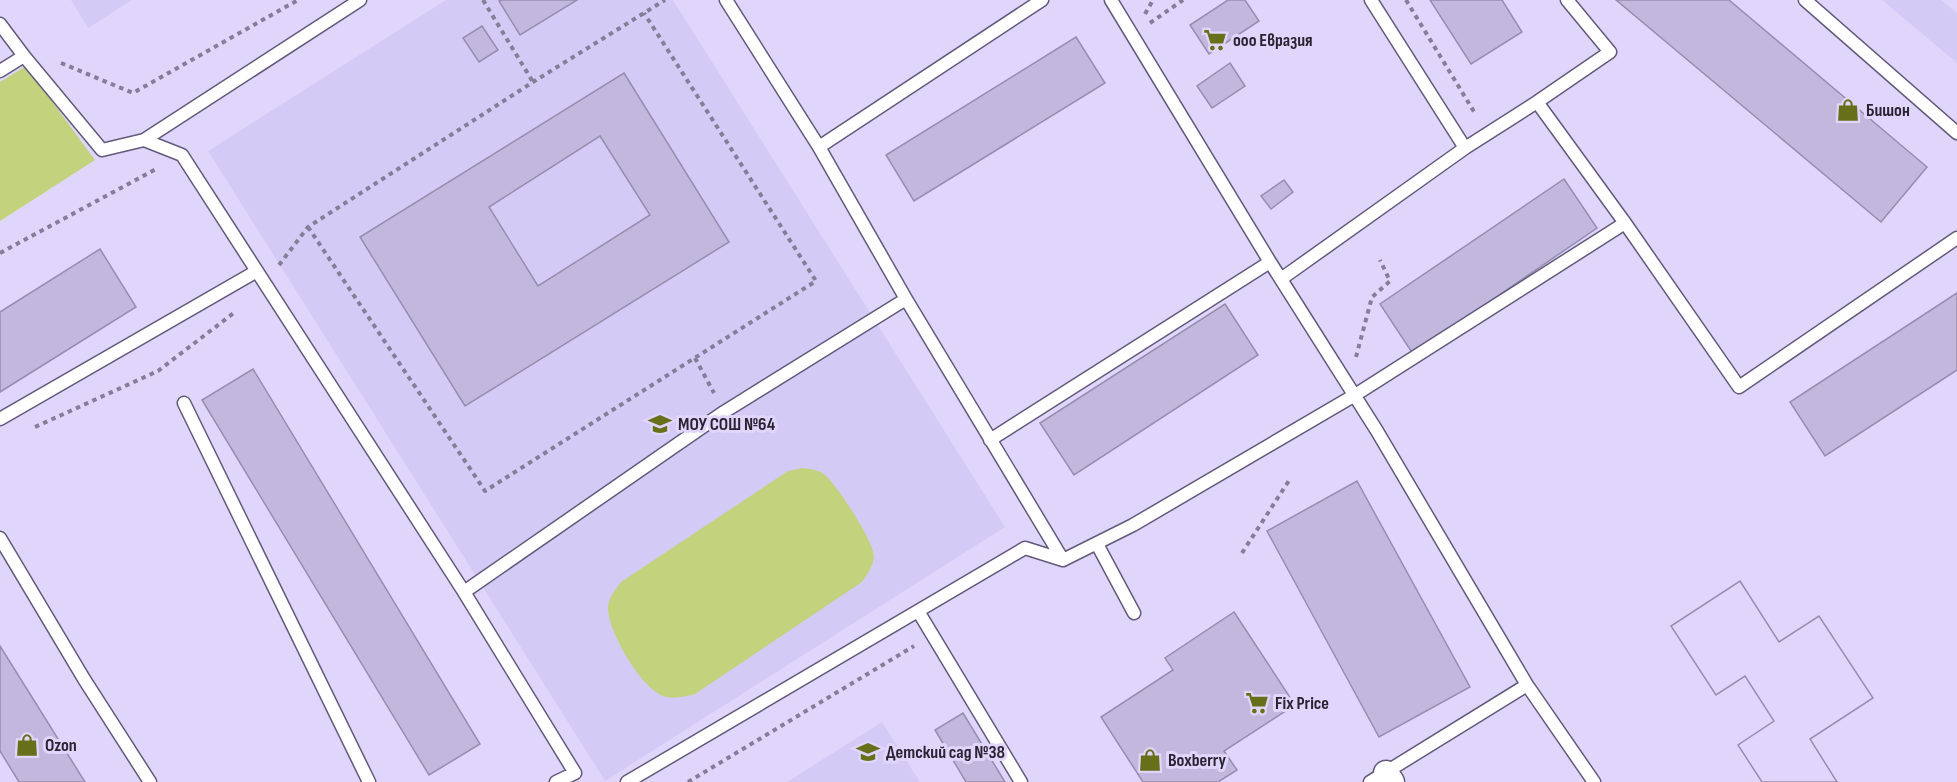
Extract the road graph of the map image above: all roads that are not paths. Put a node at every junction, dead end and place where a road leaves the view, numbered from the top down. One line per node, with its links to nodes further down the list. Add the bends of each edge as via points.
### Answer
1 (360, 0): 13 (lane)
2 (726, 0): 14 (lane)
3 (1042, 0): 14 (lane)
4 (1111, 0): 18 (lane)
5 (1371, 0): 15 (lane)
6 (1568, 0): 11 (lane, via 1610,52)
7 (1805, 0): 12 (lane)
8 (0, 24): 9 (lane)
9 (24, 56): 10 (lane); 13 (lane, via 102,150)
10 (0, 71)
11 (1537, 102): 15 (lane); 16 (lane)
12 (1957, 133)
13 (144, 140): 19 (lane, via 182,155)
14 (819, 147): 21 (lane)
15 (1465, 148): 20 (lane)
16 (1625, 223): 17 (lane, via 1739,387); 22 (lane)
17 (1957, 238)
18 (1270, 261): 20 (lane); 25 (lane)
19 (257, 271): 24 (lane); 29 (lane)
20 (1281, 279): 22 (lane)
21 (906, 299): 25 (lane); 29 (lane, via 724,412)
22 (1352, 390): 27 (lane); 32 (lane)
23 (184, 403): 35 (lane)
24 (0, 419)
25 (990, 440): 28 (lane)
26 (0, 538): 34 (lane)
27 (1097, 544): 28 (lane); 31 (lane)
28 (1063, 560): 30 (lane, via 1025,548)
29 (464, 592): 36 (lane, via 575,773)
30 (918, 611): 37 (lane); 38 (lane)
31 (1134, 613)
32 (1527, 685): 33 (lane); 39 (lane)
33 (1382, 779)
34 (150, 782)
35 (369, 782)
36 (556, 782)
37 (627, 782)
38 (1021, 782)
39 (1594, 782)

